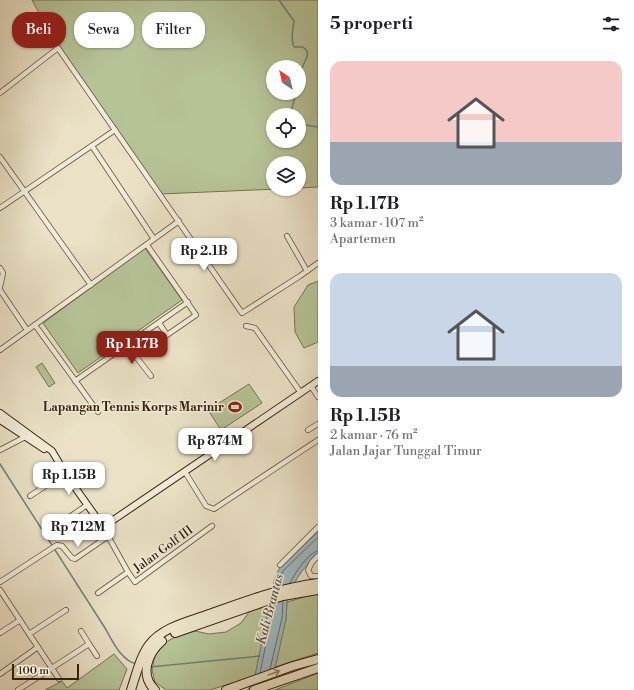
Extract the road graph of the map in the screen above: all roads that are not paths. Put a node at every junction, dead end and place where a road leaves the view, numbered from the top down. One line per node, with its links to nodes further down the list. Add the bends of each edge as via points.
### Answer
1 (0, 93): 2 (street, via 58,48)
2 (115, 130): 3 (street); 7 (street)
3 (92, 146): 5 (street); 9 (street)
4 (0, 157): 5 (street)
5 (24, 192): 6 (street); 14 (street)
6 (0, 208)
7 (179, 221): 9 (street); 13 (street, via 242,313)
8 (287, 236): 13 (street)
9 (154, 239): 10 (street)
10 (147, 245): 14 (street); 17 (street)
11 (318, 263): 13 (street)
12 (0, 268): 15 (street, via 3,273)
13 (307, 271)
14 (91, 285): 19 (street)
15 (0, 287)
16 (0, 290): 21 (street)
17 (188, 302): 18 (street); 18 (street, via 196,315 167,335)
18 (159, 323): 22 (street)
19 (35, 325): 21 (street); 25 (street)
20 (246, 326): 28 (street, via 255,328)
21 (27, 330): 23 (street)
22 (127, 345): 24 (street); 25 (street)
23 (0, 350)
24 (151, 376)
25 (75, 381): 30 (street)
26 (318, 381): 27 (main road)
27 (311, 386): 28 (main road); 29 (street)
28 (301, 393): 38 (main road)
29 (318, 397)
30 (98, 412)
31 (0, 413): 35 (main road)
32 (0, 420): 35 (main road)
33 (318, 424): 34 (street)
34 (308, 430)
35 (27, 436): 37 (street); 39 (main road, via 52,451)
36 (318, 440): 38 (street, via 214,509 206,506)
37 (0, 450)
38 (185, 472): 43 (main road)
39 (65, 473): 40 (street); 41 (main road)
40 (30, 496)
41 (87, 506): 43 (main road); 45 (street)
42 (212, 526): 49 (street, Jalan Golf III, via 136,582)
43 (102, 527): 46 (street, Jalan Golf III)
44 (318, 527): 48 (street)
45 (52, 529)
46 (108, 537): 49 (street, Jalan Golf III); 51 (street, via 75,559 62,546 57,545)
47 (318, 556): 50 (street, via 308,570 313,576)
48 (280, 565)
49 (128, 572): 55 (street, Jalan Golf III)
50 (318, 576)
51 (0, 582)
52 (318, 583): 56 (highway)
53 (318, 590): 56 (highway)
54 (1, 593): 58 (street)
55 (98, 593)
56 (264, 598): 68 (highway, via 165,632 150,644)
57 (66, 610): 61 (street)
58 (20, 620): 60 (street); 61 (street)
59 (80, 631): 62 (street)
60 (0, 633)
61 (29, 634): 63 (street)
62 (89, 644): 64 (street); 66 (street)
63 (38, 647): 66 (street); 69 (street)
64 (97, 656)
65 (318, 659): 74 (highway, one-way to 65)
66 (52, 668): 70 (street); 71 (street)
67 (318, 668): 75 (highway)
68 (142, 671): 72 (highway); 73 (highway)
69 (0, 674)
70 (59, 679)
71 (18, 690)
72 (131, 690)
73 (155, 690)
74 (227, 690)
75 (254, 690)

